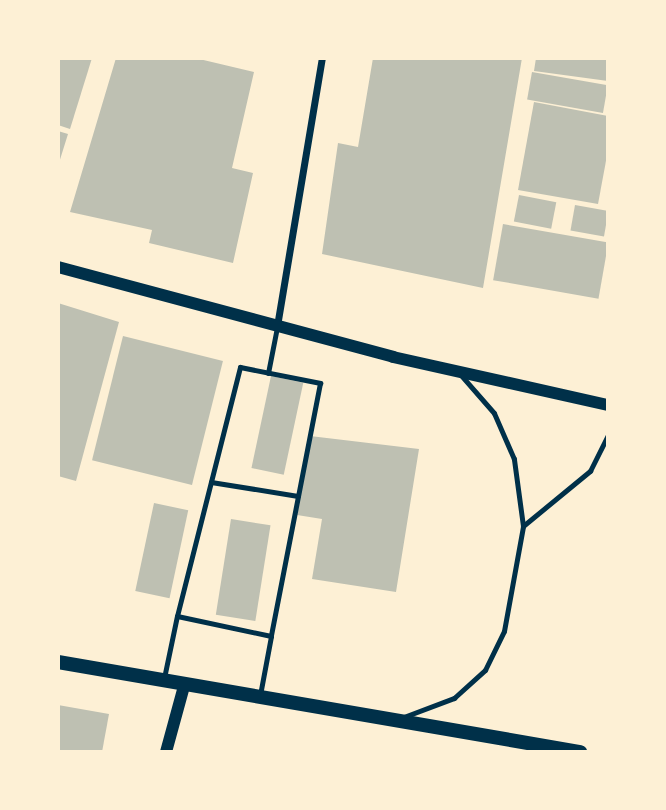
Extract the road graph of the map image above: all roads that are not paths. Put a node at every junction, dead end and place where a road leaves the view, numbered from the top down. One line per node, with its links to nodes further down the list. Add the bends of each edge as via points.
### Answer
1 (322, 58): 3 (street)
2 (58, 267): 3 (street)
3 (277, 327): 4 (street); 5 (lane)
4 (458, 372): 6 (street); 10 (lane, via 494,413 514,459)
5 (268, 373): 8 (lane, via 240,367); 9 (lane, via 320,383)
6 (608, 405)
7 (608, 435): 10 (lane, via 590,471)
8 (211, 482): 9 (lane); 11 (lane)
9 (298, 496): 12 (lane)
10 (523, 526): 17 (lane, via 504,631 485,670 454,698)
11 (177, 616): 12 (lane); 14 (lane)
12 (271, 636): 16 (lane)
13 (58, 662): 14 (main road)
14 (163, 682): 15 (main road)
15 (184, 686): 16 (main road); 18 (street)
16 (259, 698): 17 (main road)
17 (391, 722): 19 (main road)
18 (166, 752)
19 (580, 752)

